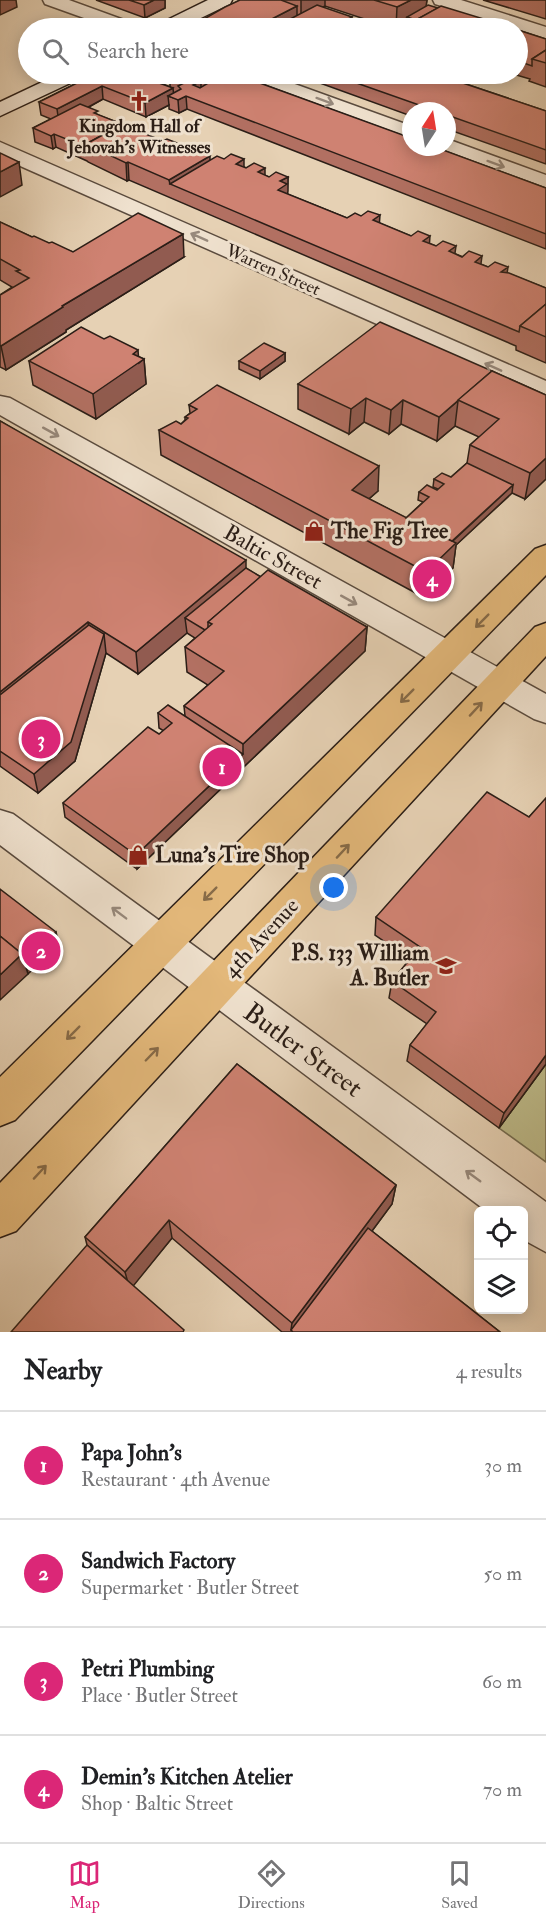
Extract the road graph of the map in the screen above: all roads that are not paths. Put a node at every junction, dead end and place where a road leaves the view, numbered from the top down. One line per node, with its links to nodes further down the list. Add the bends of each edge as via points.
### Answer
1 (51, 0): 4 (street)
2 (223, 0): 5 (street)
3 (442, 0): 6 (street)
4 (100, 18)
5 (186, 18)
6 (499, 18)
7 (528, 27): 8 (street)
8 (546, 33)
9 (53, 84): 11 (street)
10 (277, 84): 12 (street, one-way to 12)
11 (0, 110)
12 (402, 130)
13 (0, 149): 16 (street, Warren Street, one-way to 13)
14 (456, 149): 15 (street, one-way to 15)
15 (546, 183)
16 (546, 391)
17 (0, 404): 20 (street, Baltic Street, one-way to 20)
18 (546, 556): 20 (main road, one-way to 20)
19 (546, 635): 21 (main road, 4th Avenue)
20 (448, 655): 21 (street, Baltic Street); 24 (main road, one-way to 24)
21 (500, 684): 22 (street, Baltic Street); 25 (main road, 4th Avenue, one-way to 21)
22 (546, 710)
23 (0, 825): 24 (street, Butler Street, one-way to 23)
24 (161, 944): 25 (street, Butler Street); 26 (main road, one-way to 26)
25 (216, 986): 27 (street, Butler Street, one-way to 25); 28 (main road, 4th Avenue, one-way to 25)
26 (0, 1106)
27 (514, 1206)
28 (0, 1215)
29 (528, 1216): 30 (street, Butler Street)
30 (546, 1229)

